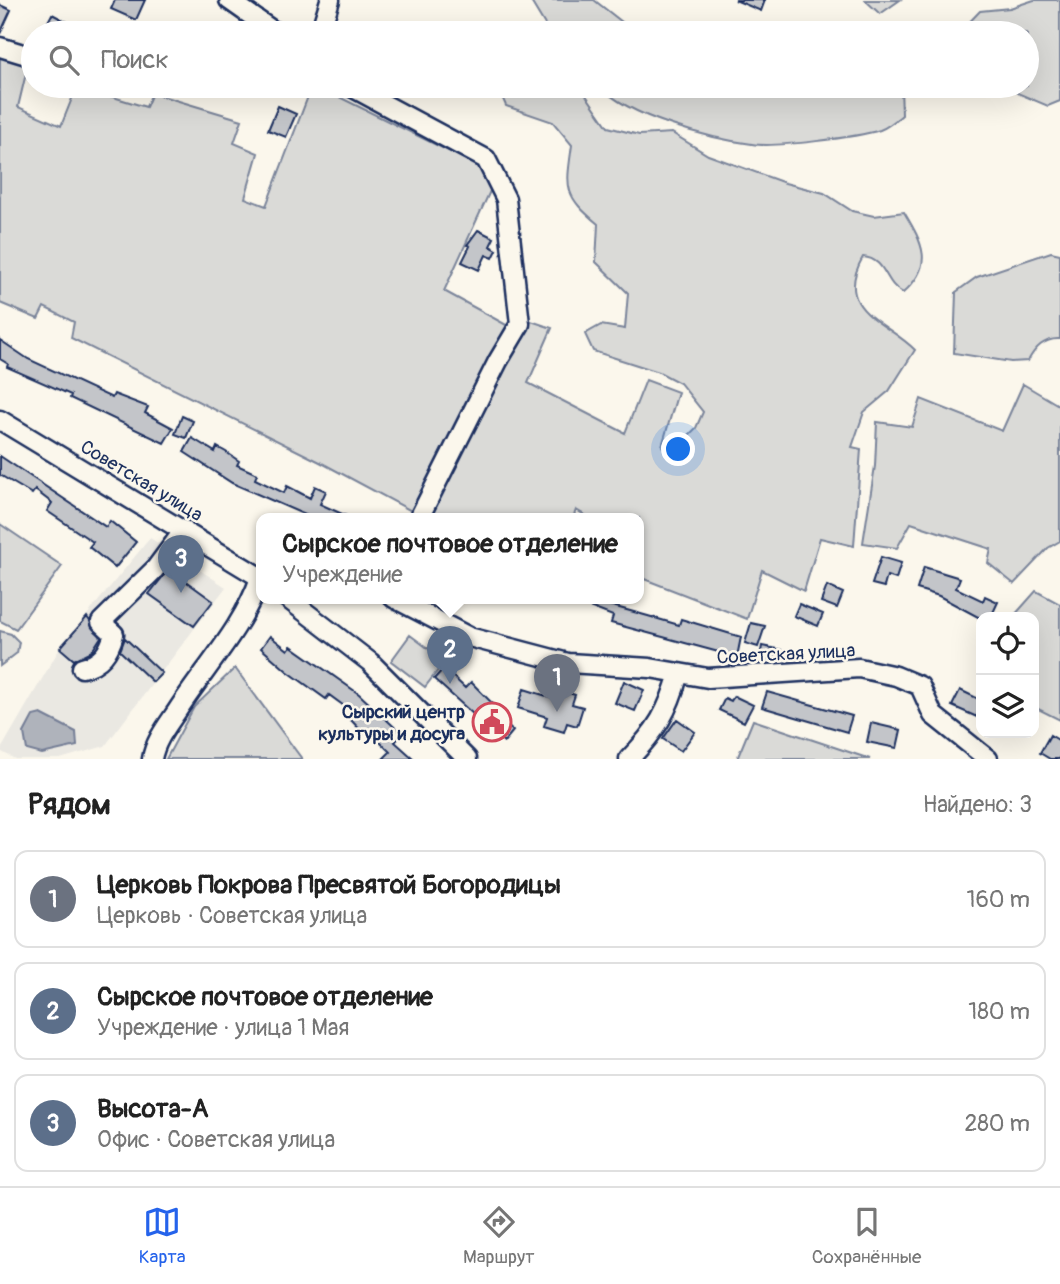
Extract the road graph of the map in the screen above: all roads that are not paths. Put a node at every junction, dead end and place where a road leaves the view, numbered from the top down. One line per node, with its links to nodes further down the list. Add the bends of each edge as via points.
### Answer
1 (229, 0): 3 (street)
2 (330, 0): 4 (street)
3 (259, 21)
4 (324, 21)
5 (0, 47): 6 (street)
6 (21, 53)
7 (372, 98): 9 (street, via 486,159 506,199 520,324)
8 (0, 420): 10 (street, Советская улица)
9 (422, 513)
10 (184, 530): 11 (street, Советская улица); 15 (street, via 155,569 101,622 114,634 110,647 96,665)
11 (256, 575)
12 (256, 592): 17 (street, via 154,747)
13 (295, 604): 18 (street, via 370,662)
14 (406, 604): 16 (street, Советская улица, via 469,637 568,663)
15 (82, 668)
16 (679, 673): 19 (street, via 653,735); 20 (street, Советская улица, via 708,678 859,668 897,676 920,686 933,715)
17 (152, 759)
18 (467, 759)
19 (629, 759)
20 (988, 759)

